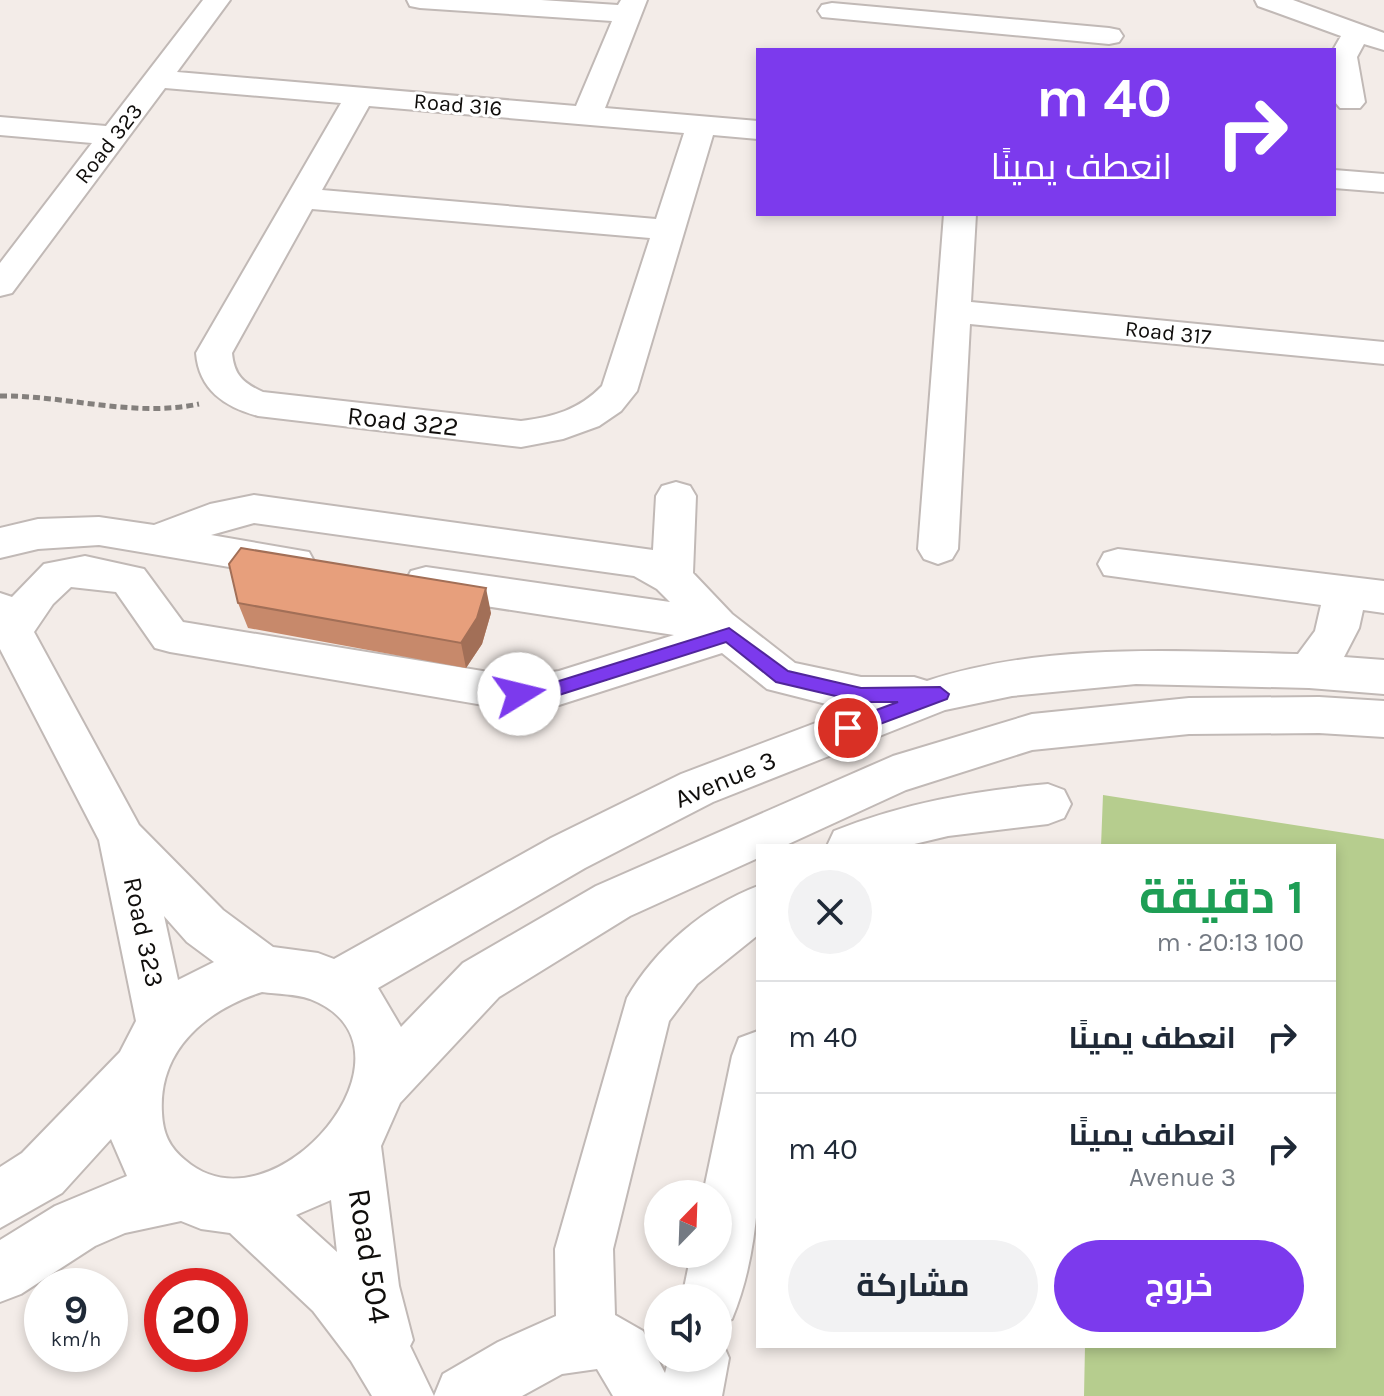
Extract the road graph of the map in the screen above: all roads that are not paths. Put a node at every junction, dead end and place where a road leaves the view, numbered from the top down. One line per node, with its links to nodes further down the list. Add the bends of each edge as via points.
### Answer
1 (217, 0): 9 (street, Road 323)
2 (420, 0): 4 (street)
3 (1268, 0): 7 (street)
4 (631, 7): 13 (street)
5 (849, 8): 6 (street)
6 (1109, 32)
7 (1356, 33): 8 (street); 11 (street, via 1343,57)
8 (1384, 42)
9 (157, 79): 10 (street, Road 316); 17 (street, Road 323)
10 (360, 96): 13 (street, Road 316); 20 (street)
11 (1350, 102)
12 (756, 112): 14 (street)
13 (587, 115): 14 (street, Road 316)
14 (705, 116): 16 (street, Road 316); 24 (street, Road 322)
15 (0, 126): 17 (street)
16 (756, 129)
17 (112, 136): 23 (street, Road 323)
18 (1336, 179): 19 (street)
19 (1384, 183)
20 (300, 198): 24 (street); 24 (street, Road 322, via 219,341 214,366 228,389 277,408 521,434 563,428 600,412 619,391)
21 (960, 216): 26 (street)
22 (4, 228): 23 (street)
23 (41, 230): 25 (street, Road 323)
24 (669, 230)
25 (0, 286)
26 (952, 311): 27 (street, Road 317); 31 (street)
27 (1384, 353)
28 (676, 496): 35 (street)
29 (153, 542): 30 (street, via 99,531 38,534); 33 (street); 35 (street, via 224,514 254,509 642,562); 36 (street)
30 (0, 543)
31 (938, 549)
32 (1118, 564): 37 (street)
33 (326, 567)
34 (388, 577): 40 (street)
35 (672, 578): 40 (street)
36 (129, 580): 39 (street, via 79,568 61,572); 40 (street, via 170,636 519,694 559,688)
37 (1343, 594): 38 (street); 41 (street, via 1363,638); 42 (street, via 1342,623)
38 (1384, 597)
39 (7, 619): 47 (street, Road 323)
40 (723, 630): 44 (street, via 782,677 861,695)
41 (1384, 656)
42 (1309, 671): 43 (street, Avenue 3); 44 (street, Avenue 3, via 1136,667 1012,679)
43 (1384, 677)
44 (940, 694): 51 (street, Avenue 3, via 697,788 568,853)
45 (1384, 719): 54 (street, via 1189,716 1032,732 893,775 613,901 481,980)
46 (1048, 804): 48 (street, via 908,822)
47 (122, 838): 50 (street, Road 323, via 205,926); 52 (street, Road 323)
48 (856, 844)
49 (756, 910): 61 (street, via 674,972 645,1015 584,1249)
50 (262, 969): 51 (street, via 315,973); 52 (street, via 208,988)
51 (338, 984): 54 (street, via 359,1002 374,1026)
52 (151, 1048): 56 (street, via 133,1099 134,1127 142,1153 158,1176); 57 (street, via 42,1173)
53 (756, 1066): 60 (street)
54 (381, 1085): 55 (street)
55 (353, 1145): 58 (street, via 322,1175 282,1196); 63 (street, Road 504, via 370,1286)
56 (181, 1193): 58 (street, via 219,1205); 59 (street, via 111,1210)
57 (0, 1200)
58 (240, 1205): 63 (street, Road 504, via 293,1247 350,1306)
59 (0, 1273)
60 (714, 1284)
61 (588, 1337): 64 (street, via 550,1349); 65 (street, via 617,1347 629,1360)
62 (696, 1372): 66 (street)
63 (397, 1381)
64 (465, 1396)
65 (644, 1396)
66 (691, 1396)

